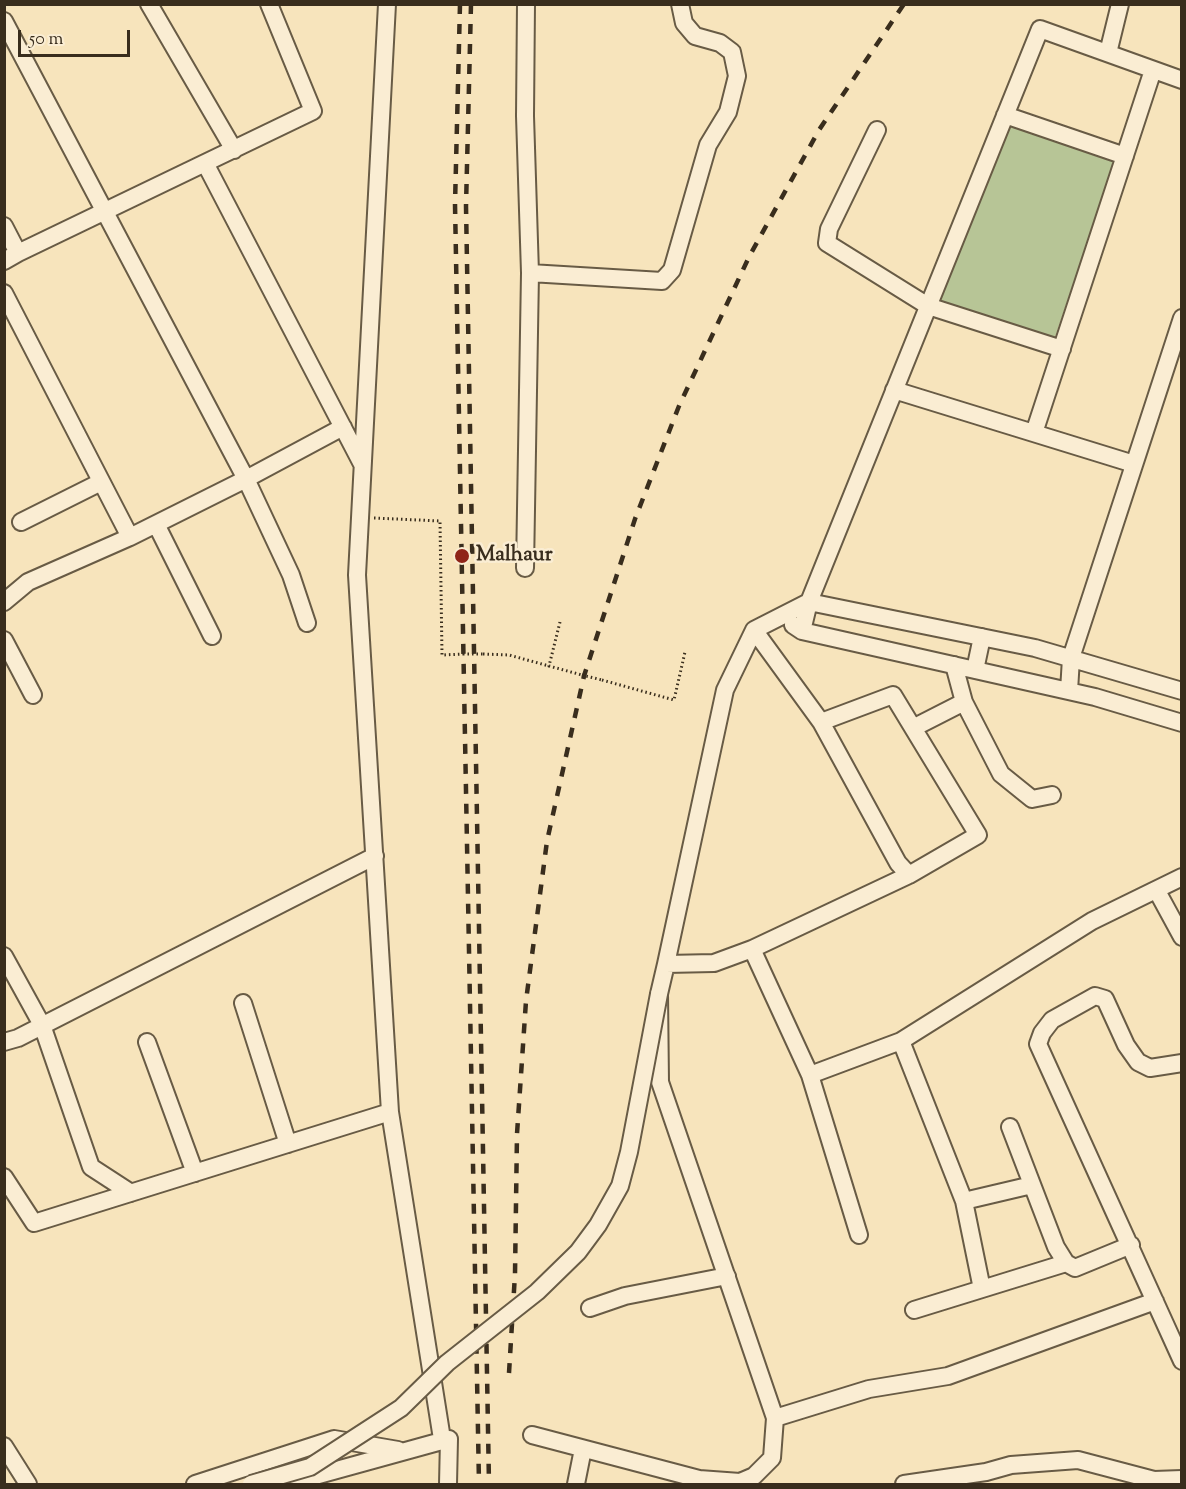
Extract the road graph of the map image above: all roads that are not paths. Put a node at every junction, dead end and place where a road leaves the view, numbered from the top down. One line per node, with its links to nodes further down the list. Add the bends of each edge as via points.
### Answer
1 (149, 4): 13 (street)
2 (269, 4): 13 (street, via 313,111)
3 (387, 4): 29 (street)
4 (526, 4): 19 (street)
5 (680, 4): 19 (street, via 684,23 695,36 720,43 732,52 736,76 728,112 708,145 672,270 662,280)
6 (1120, 4): 8 (street)
7 (4, 21): 16 (street)
8 (1108, 53): 9 (street); 11 (street, via 1040,29)
9 (1153, 70): 10 (street); 14 (street)
10 (1182, 80)
11 (1005, 115): 14 (street); 21 (street)
12 (877, 130): 21 (street, via 829,229 827,243)
13 (234, 150): 15 (street)
14 (1125, 156): 24 (street)
15 (205, 163): 16 (street); 26 (street)
16 (105, 211): 18 (street); 30 (street)
17 (4, 226): 18 (street)
18 (11, 257)
19 (530, 273): 35 (street)
20 (4, 293): 31 (street)
21 (928, 306): 24 (street); 25 (street)
22 (1182, 318): 23 (street)
23 (1178, 342): 28 (street)
24 (1062, 349): 27 (street)
25 (894, 390): 27 (street); 37 (street)
26 (342, 427): 29 (street); 30 (street)
27 (1034, 433): 28 (street)
28 (1134, 464): 45 (street)
29 (363, 465): 56 (street, via 357,575)
30 (246, 479): 33 (street); 39 (street, via 291,575)
31 (101, 482): 32 (street); 34 (street)
32 (21, 522)
33 (156, 524): 34 (street); 42 (street)
34 (130, 537): 36 (street, via 28,582)
35 (525, 568)
36 (4, 602)
37 (809, 602): 38 (street); 41 (street); 43 (street)
38 (778, 616): 40 (street); 41 (street)
39 (307, 623)
40 (754, 630): 52 (street); 63 (street, via 725,690)
41 (802, 631): 46 (street)
42 (212, 636)
43 (982, 637): 45 (street); 47 (street)
44 (4, 640): 50 (street)
45 (1071, 658): 48 (street); 49 (street)
46 (954, 665): 47 (street); 51 (street)
47 (975, 670): 48 (street)
48 (1069, 691): 53 (street)
49 (1182, 691)
50 (33, 695)
51 (964, 702): 54 (street); 55 (street, via 1001,774 1032,799)
52 (821, 722): 54 (street, via 893,695); 57 (street, via 898,863)
53 (1182, 723)
54 (913, 728): 57 (street, via 978,835)
55 (1052, 795)
56 (375, 856): 66 (street); 72 (street)
57 (909, 875): 61 (street)
58 (1182, 878): 59 (street)
59 (1156, 891): 60 (street); 67 (street, via 1092,921)
60 (1182, 937)
61 (752, 949): 63 (street, via 714,963); 71 (street)
62 (4, 956): 66 (street)
63 (666, 964): 64 (street)
64 (659, 994): 83 (street, via 660,1082); 100 (street, bridge, via 620,1186 578,1252 537,1292 447,1363 400,1408 310,1467)
65 (243, 1003): 74 (street)
66 (42, 1025): 68 (street); 78 (street, via 91,1167)
67 (901, 1041): 71 (street); 79 (street)
68 (4, 1042)
69 (147, 1042): 75 (street)
70 (1182, 1063): 81 (street, via 1150,1068 1138,1062 1105,999 1095,996 1052,1020 1038,1044)
71 (810, 1076): 80 (street)
72 (390, 1112): 74 (street); 91 (street)
73 (1010, 1126): 77 (street)
74 (288, 1144): 75 (street)
75 (195, 1173): 78 (street)
76 (4, 1177): 78 (street, via 34,1223)
77 (1032, 1185): 79 (street); 82 (street)
78 (131, 1193)
79 (964, 1202): 84 (street)
80 (859, 1235)
81 (1131, 1245): 82 (street, via 1075,1268); 85 (street)
82 (1066, 1263): 84 (street)
83 (727, 1276): 86 (street, via 625,1296); 89 (street)
84 (982, 1289): 87 (street)
85 (1155, 1301): 88 (street); 89 (street, via 948,1376 869,1389)
86 (590, 1308)
87 (914, 1310)
88 (1182, 1361)
89 (775, 1418): 97 (street, via 772,1458)
90 (532, 1435): 93 (street)
91 (446, 1439): 94 (street); 102 (street)
92 (4, 1446): 98 (street)
93 (583, 1449): 97 (street, via 699,1479); 103 (street)
94 (402, 1451): 96 (street); 99 (street, via 334,1439)
95 (1173, 1481): 104 (street, via 1070,1460 1011,1465)
96 (308, 1482): 101 (street)
97 (741, 1484)
98 (28, 1485)
99 (195, 1485)
100 (251, 1485)
101 (286, 1485)
102 (448, 1485)
103 (576, 1485)
104 (904, 1485)

